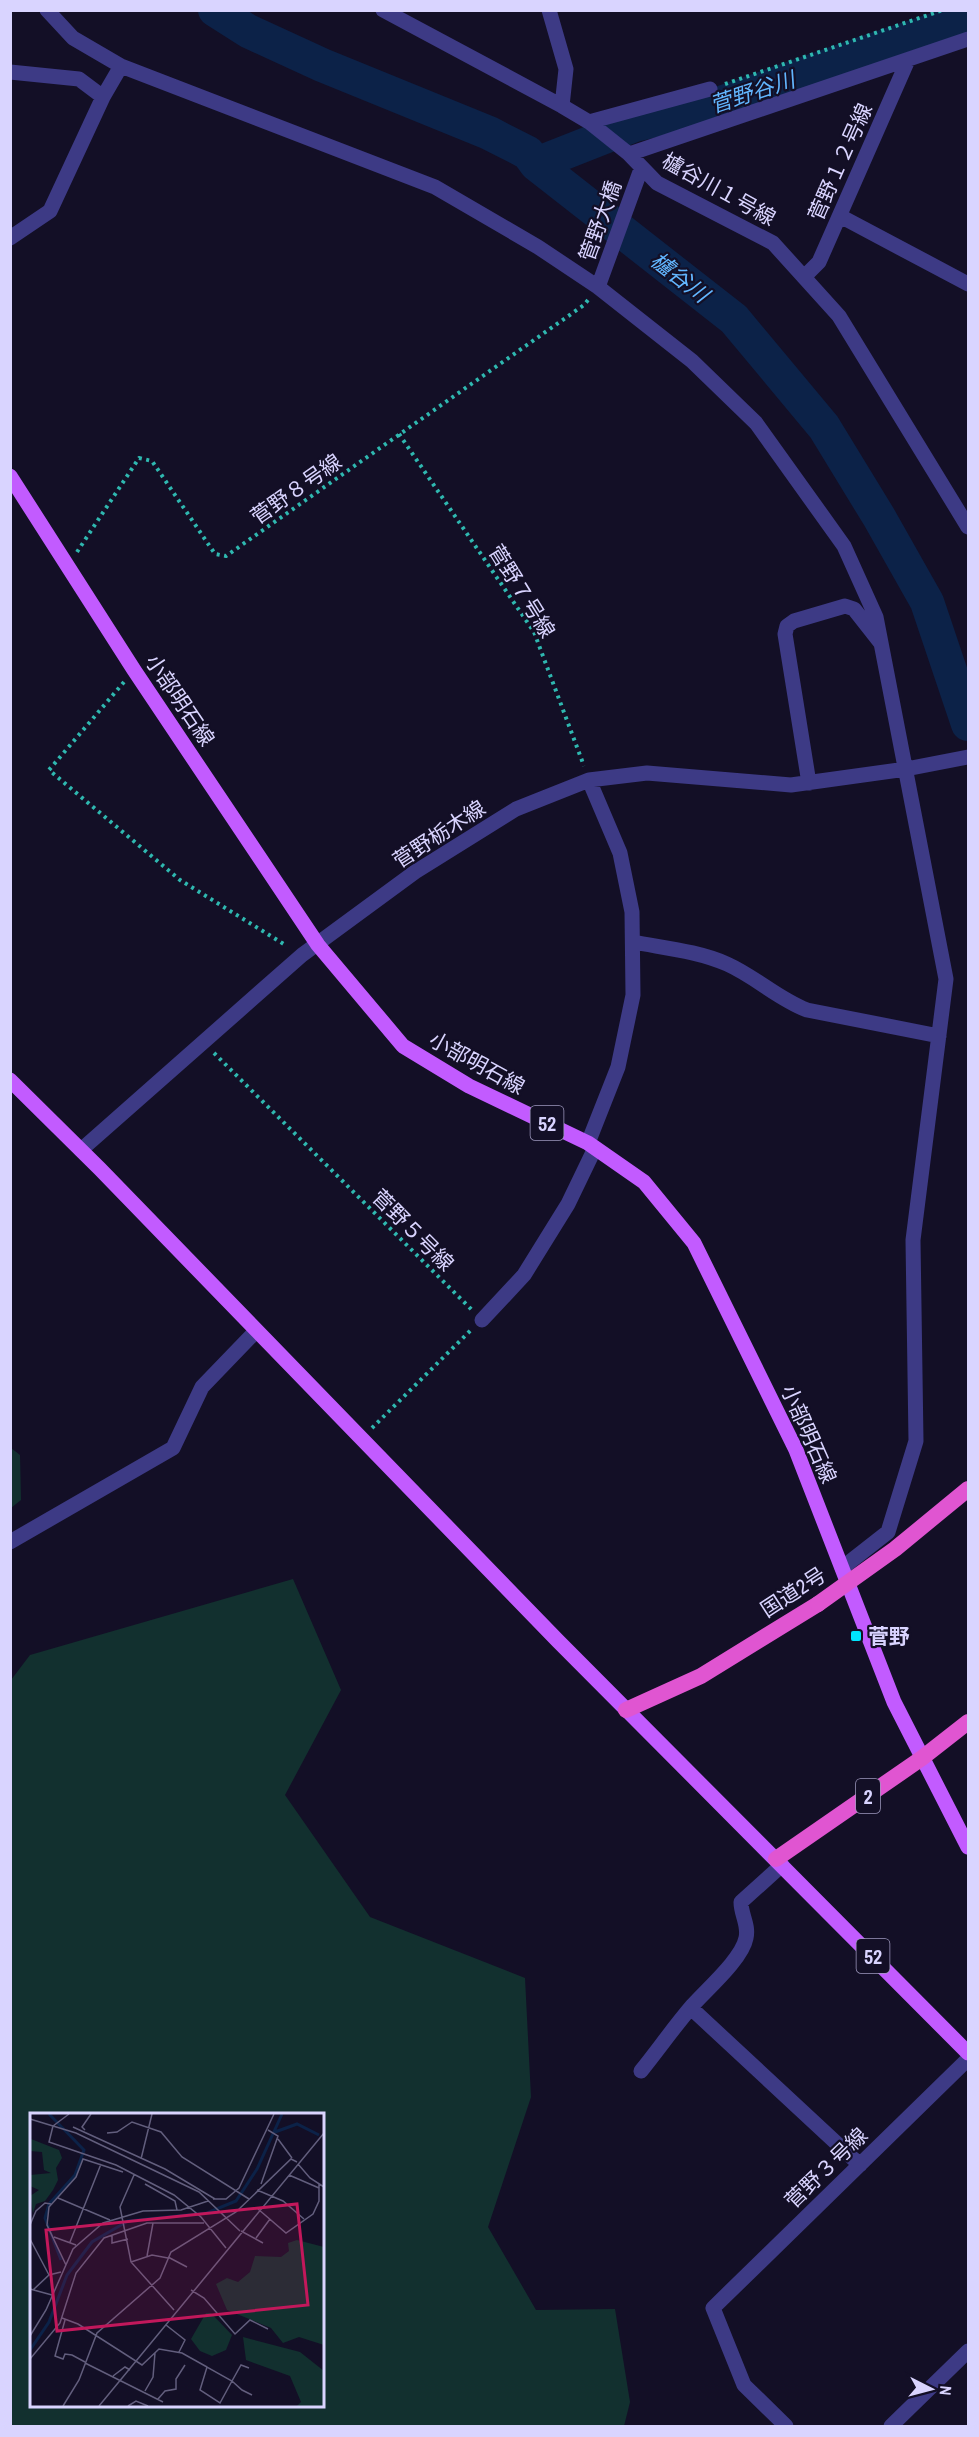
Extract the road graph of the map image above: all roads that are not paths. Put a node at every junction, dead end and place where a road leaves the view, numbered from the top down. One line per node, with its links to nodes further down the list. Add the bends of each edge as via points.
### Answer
1 (47, 10): 6 (street, via 73,38)
2 (383, 10): 10 (street, 櫨谷川１号線)
3 (549, 10): 10 (street, via 566,69)
4 (969, 39): 5 (street)
5 (908, 60): 12 (street); 14 (street, 菅野１２号線)
6 (121, 66): 9 (street); 18 (street, via 435,187)
7 (10, 72): 9 (street, via 79,79)
8 (710, 89): 11 (street)
9 (103, 97): 15 (street, via 50,211)
10 (562, 105): 11 (street, 櫨谷川１号線)
11 (589, 122): 12 (street, 櫨谷川１号線)
12 (629, 154): 13 (street, 櫨谷川１号線)
13 (641, 169): 16 (street, 櫨谷川１号線, via 657,183 773,243); 18 (street, 管野大橋)
14 (840, 216): 16 (street, 菅野１２号線, via 819,262); 17 (street)
15 (10, 238)
16 (804, 277): 20 (street, 櫨谷川１号線, via 839,316)
17 (969, 284)
18 (598, 287): 21 (street, via 692,361 756,423 844,546 876,617)
19 (10, 476): 27 (main road, 小部明石線 / 52)
20 (969, 527)
21 (882, 644): 23 (street); 25 (street, via 854,609 845,606 787,626 785,634)
22 (969, 757): 23 (street, 菅野栃木線)
23 (906, 769): 25 (street, 菅野栃木線); 28 (street, via 946,980)
24 (589, 780): 25 (street, 菅野栃木線, via 647,773 791,785); 26 (street, via 620,853 632,912); 27 (street, 菅野栃木線, via 516,809 415,872)
25 (809, 783)
26 (633, 942): 28 (street, via 728,964 807,1010); 30 (street, via 633,995 618,1067)
27 (318, 945): 30 (main road, 小部明石線 / 52, via 403,1046 469,1086); 31 (street, 菅野栃木線)
28 (939, 1036): 36 (street, via 914,1240 916,1440 888,1532)
29 (10, 1080): 31 (main road, 52)
30 (592, 1145): 32 (street, via 568,1204 524,1275); 36 (main road, 小部明石線 / 52, via 644,1182 694,1243 796,1450)
31 (81, 1150): 33 (main road, 52)
32 (482, 1320)
33 (256, 1331): 35 (street, via 202,1388 173,1448); 37 (main road, 52)
34 (969, 1489): 37 (highway, 国道2号, bridge, via 818,1604 701,1676)
35 (10, 1542)
36 (842, 1568): 39 (main road, 小部明石線 / 52, via 894,1702)
37 (626, 1710): 41 (main road, 52)
38 (963, 1726): 39 (highway, 2)
39 (922, 1758): 40 (main road, 小部明石線 / 52); 41 (highway, 2)
40 (969, 1847)
41 (779, 1862): 42 (street, via 741,1902 747,1927 739,1953); 43 (main road, 52)
42 (691, 2008): 45 (street); 46 (street)
43 (969, 2053)
44 (969, 2059): 46 (street, 菅野３号線)
45 (641, 2072)
46 (860, 2165): 48 (street, 菅野３号線, via 713,2308 744,2385)
47 (969, 2351): 49 (street)
48 (786, 2427)
49 (891, 2427)

